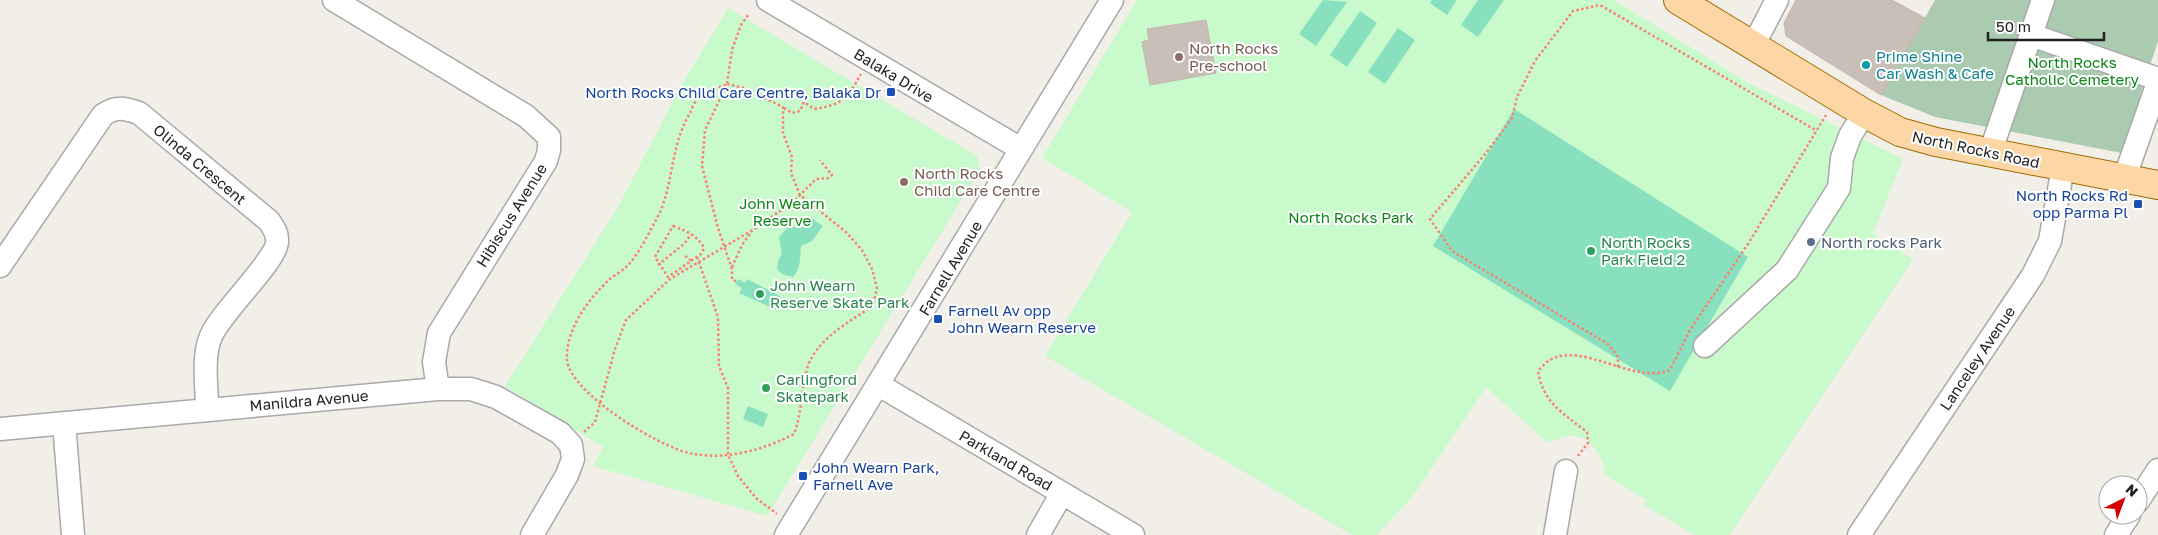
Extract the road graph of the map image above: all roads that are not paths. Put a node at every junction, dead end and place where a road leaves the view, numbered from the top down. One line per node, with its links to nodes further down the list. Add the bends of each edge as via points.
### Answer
1 (334, 0): 20 (street, Hibiscus Avenue, via 526,116 549,137 546,161 441,328 434,356)
2 (768, 0): 12 (street, Balaka Drive)
3 (1112, 0): 12 (street, Farnell Avenue)
4 (1678, 0): 8 (main road, North Rocks Road)
5 (1777, 0): 8 (street)
6 (2043, 0): 7 (street)
7 (2031, 35): 9 (street); 13 (street)
8 (1753, 46): 11 (main road, North Rocks Road)
9 (2158, 79)
10 (2158, 83): 15 (street)
11 (1864, 113): 13 (main road, North Rocks Road, via 1900,132); 18 (street, via 1842,158 1838,188 1787,270)
12 (1021, 149): 19 (street, Farnell Avenue)
13 (1990, 153): 14 (main road, North Rocks Road)
14 (2063, 167): 15 (main road, North Rocks Road); 34 (street, Lanceley Avenue, via 2050,242 2033,275)
15 (2124, 179): 16 (main road, North Rocks Road)
16 (2158, 186)
17 (0, 266): 21 (street, Olinda Crescent, via 99,120 114,108 139,113 269,221 276,234 277,242 271,256 210,337)
18 (1705, 346)
19 (879, 385): 27 (street, Parkland Road); 28 (street, Farnell Avenue)
20 (438, 389): 21 (street, Manildra Avenue); 30 (street, Manildra Avenue, via 471,389 496,397 560,433 571,444 573,459 567,475)
21 (207, 408): 22 (street, Manildra Avenue)
22 (64, 424): 23 (street, Manildra Avenue); 29 (street)
23 (0, 429)
24 (2158, 470): 26 (street)
25 (1566, 471): 33 (street)
26 (2148, 486)
27 (1062, 493): 31 (street); 32 (street, Parkland Road)
28 (789, 530)
29 (74, 535)
30 (532, 535)
31 (1038, 535)
32 (1132, 535)
33 (1555, 535)
34 (1859, 535)

